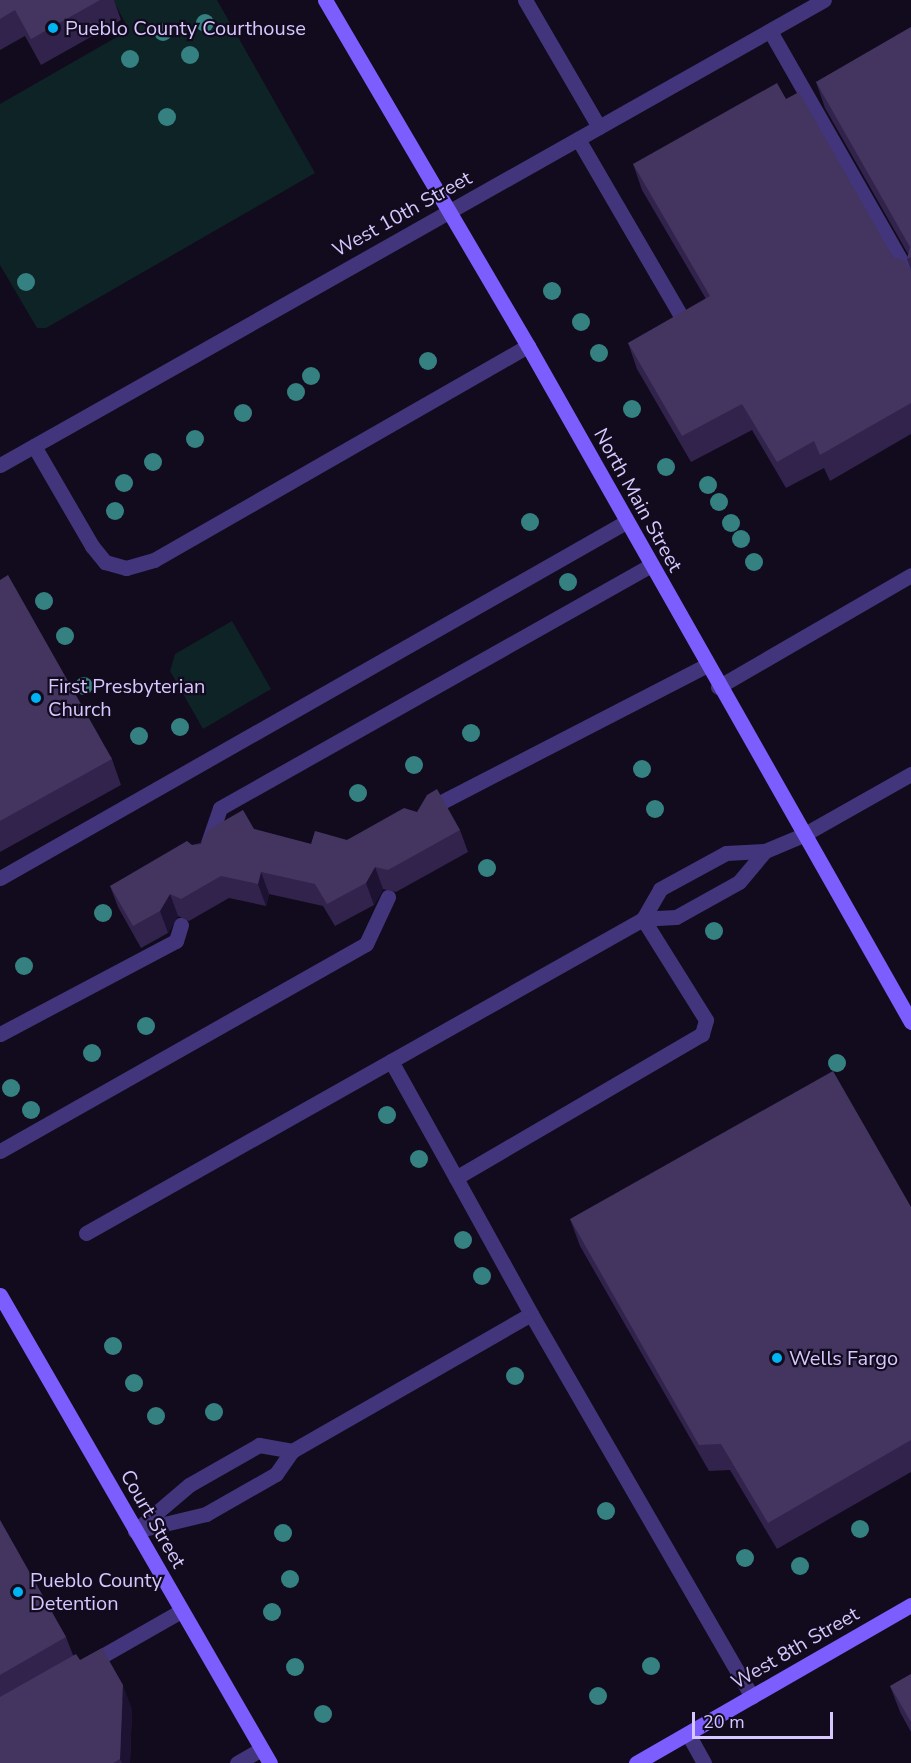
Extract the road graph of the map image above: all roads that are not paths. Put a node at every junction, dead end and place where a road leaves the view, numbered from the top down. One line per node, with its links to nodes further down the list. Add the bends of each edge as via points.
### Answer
1 (325, 0): 7 (street, North Main Street)
2 (525, 0): 5 (street)
3 (824, 0): 4 (street, West 10th Street)
4 (770, 31): 5 (street, West 10th Street); 8 (street)
5 (599, 127): 6 (street, West 10th Street)
6 (578, 139): 7 (street, West 10th Street); 9 (street)
7 (448, 212): 10 (street, North Main Street); 11 (street, West 10th Street)
8 (911, 278)
9 (680, 314)
10 (528, 346): 11 (street, via 154,560 126,568 105,562 92,546); 13 (street, North Main Street)
11 (34, 446): 12 (street, West 10th Street)
12 (0, 465)
13 (626, 522): 14 (street, North Main Street); 23 (street)
14 (651, 566): 16 (street, North Main Street); 22 (street, via 220,808)
15 (911, 575): 17 (street)
16 (707, 665): 17 (street, North Main Street); 19 (street, via 428,809)
17 (718, 687): 20 (street, North Main Street)
18 (911, 774): 20 (street)
19 (420, 825)
20 (803, 836): 21 (street); 27 (street, North Main Street)
21 (765, 851): 25 (street, via 740,882 676,917); 25 (street, via 726,853 708,863 660,890)
22 (203, 858)
23 (0, 878)
24 (388, 897): 30 (street, via 366,944)
25 (643, 919): 29 (street); 31 (street, via 706,1020 702,1034)
26 (181, 926): 28 (street, via 176,941)
27 (911, 1022)
28 (0, 1034)
29 (391, 1061): 31 (street); 32 (street)
30 (0, 1152)
31 (456, 1178): 34 (street)
32 (86, 1233)
33 (0, 1295): 36 (street, Court Street)
34 (531, 1314): 35 (street); 40 (street)
35 (292, 1451): 36 (street, via 276,1474 206,1514); 36 (street, via 259,1445 189,1485)
36 (135, 1532): 38 (street, Court Street)
37 (911, 1605): 40 (street, West 8th Street)
38 (182, 1611): 39 (street); 42 (street, Court Street)
39 (70, 1675)
40 (752, 1697): 41 (street, West 8th Street)
41 (688, 1734): 45 (street, West 8th Street); 46 (street)
42 (261, 1749): 43 (street); 44 (street, Court Street)
43 (237, 1763)
44 (270, 1763)
45 (636, 1763)
46 (704, 1763)

